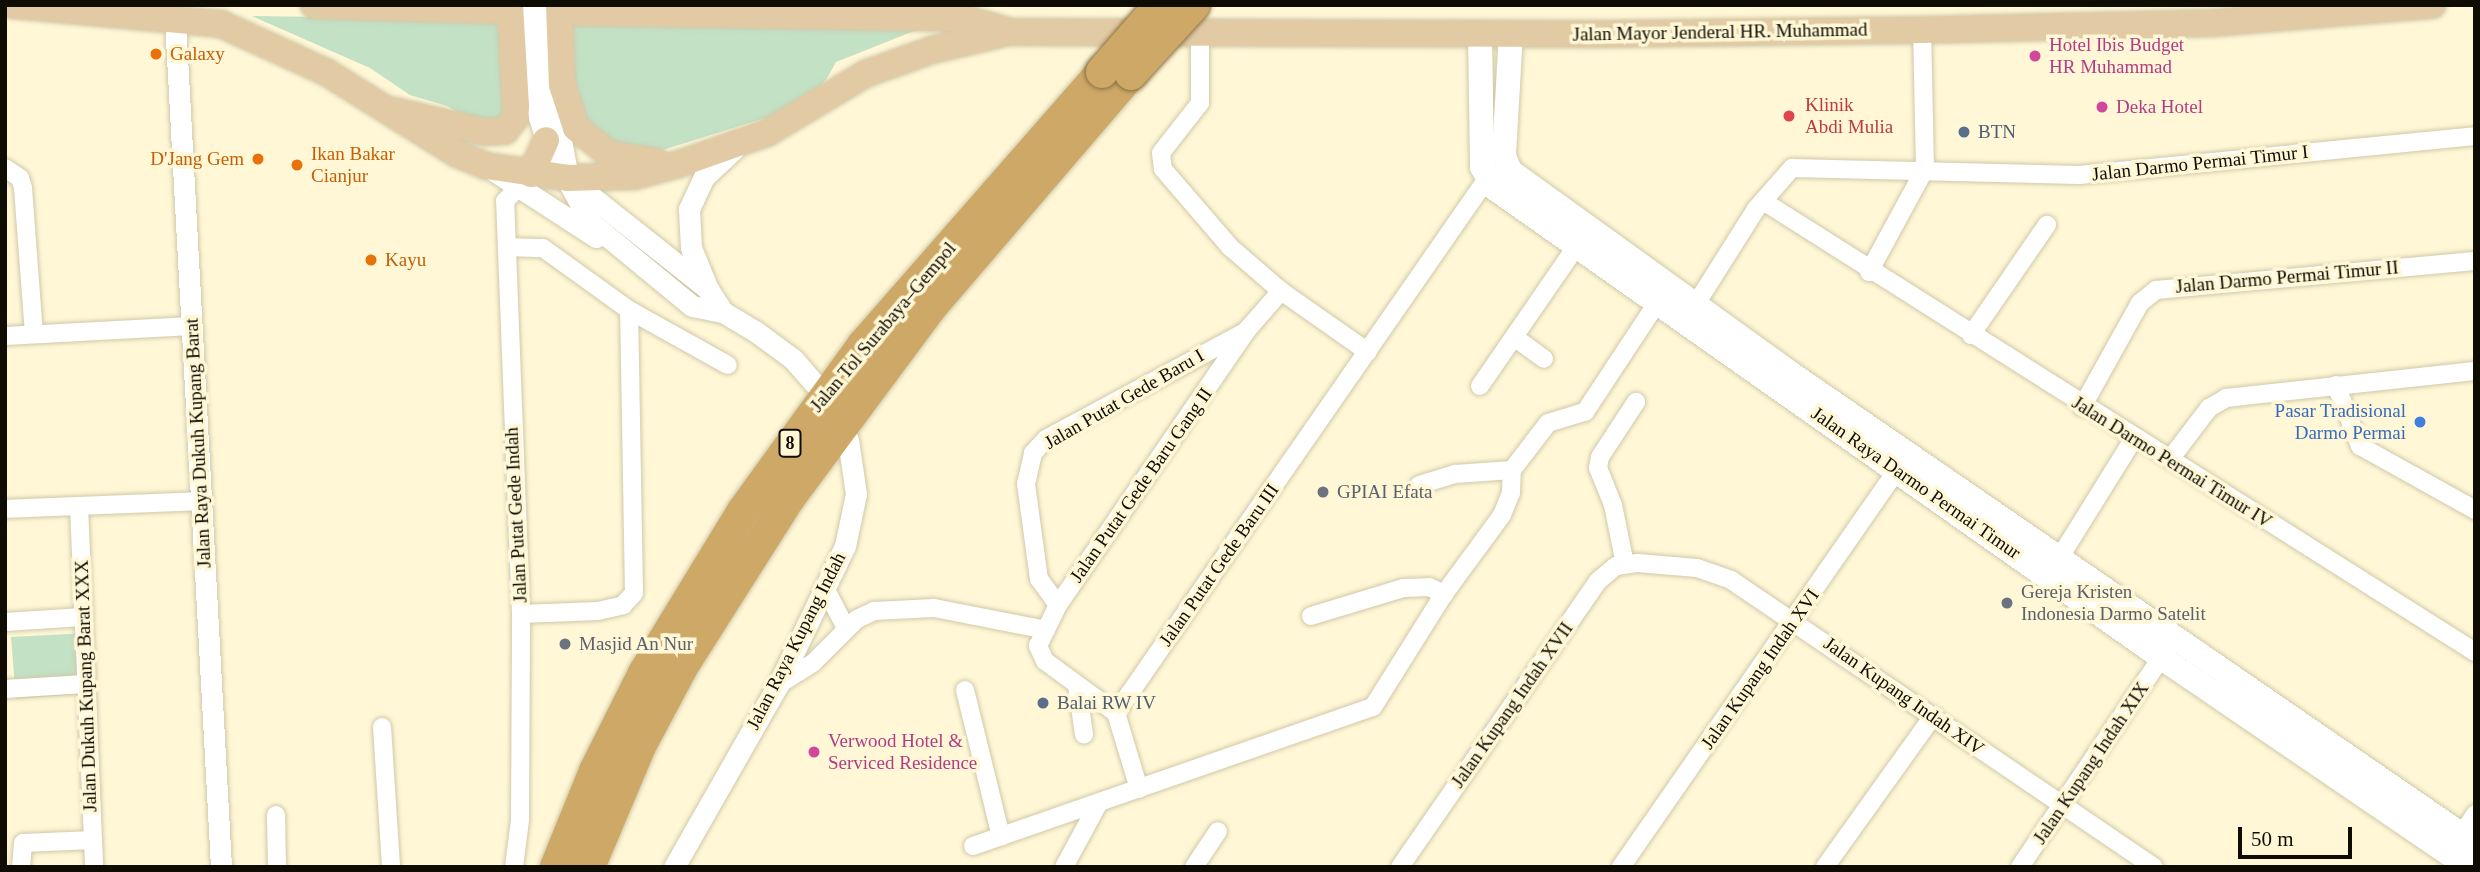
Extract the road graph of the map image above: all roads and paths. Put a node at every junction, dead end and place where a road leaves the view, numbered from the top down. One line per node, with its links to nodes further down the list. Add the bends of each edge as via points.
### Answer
1 (13, 5): 10 (main road)
2 (314, 5): 7 (main road)
3 (527, 5): 20 (street, via 539,117)
4 (543, 5): 24 (street, via 549,76)
5 (1160, 5): 16 (highway, Jalan Tol Surabaya–Gempol / 8, bridge)
6 (2432, 5): 9 (main road, Jalan Mayor Jenderal HR. Muhammad)
7 (502, 7): 17 (main road, via 516,106 515,118 505,131 485,132)
8 (566, 8): 13 (main road, via 963,18); 21 (main road, via 562,85 576,128 597,147 626,159)
9 (2212, 14): 12 (main road, Jalan Mayor Jenderal HR. Muhammad)
10 (175, 20): 17 (main road, via 221,24 251,34); 40 (street, Jalan Raya Dukuh Kupang Barat)
11 (1197, 20): 13 (main road, Jalan Mayor Jenderal HR. Muhammad); 15 (main road, Jalan Mayor Jenderal HR. Muhammad); 16 (highway, Jalan Tol Surabaya–Gempol / 8, bridge); 35 (street, via 1200,103 1161,153 1161,165 1230,247)
12 (1922, 30): 14 (main road, Jalan Mayor Jenderal HR. Muhammad); 23 (street)
13 (1009, 32): 18 (main road, via 932,50 865,74)
14 (1511, 33): 15 (main road, Jalan Mayor Jenderal HR. Muhammad); 39 (main road, Jalan Raya Darmo Permai Timur, via 1506,166)
15 (1480, 34): 25 (main road)
16 (1116, 73): 105 (highway, Jalan Tol Surabaya–Gempol / 8, via 863,345 743,510 644,673 595,771); 106 (highway, Jalan Tol Surabaya–Gempol / 8, via 932,306 790,497 682,667 640,746)
17 (387, 109): 26 (main road, via 457,154)
18 (767, 133): 21 (main road); 34 (street, via 719,159 692,198 688,235)
19 (2475, 136): 23 (street, Jalan Darmo Permai Timur I, via 2079,175)
20 (546, 140): 24 (street); 26 (main road)
21 (679, 164): 24 (main road, via 635,176)
22 (5, 168): 42 (street, via 20,178 23,188)
23 (1925, 169): 27 (street, Jalan Darmo Permai Timur I, via 1792,168); 33 (street)
24 (568, 178): 26 (main road); 31 (street, via 590,222); 34 (street)
25 (1486, 180): 30 (main road, Jalan Raya Darmo Permai Timur); 46 (street, Jalan Putat Gede Baru III)
26 (525, 182): 29 (street, Jalan Putat Gede Indah, via 505,201); 31 (street)
27 (1763, 201): 33 (street, Jalan Darmo Permai Timur IV); 39 (street, Jalan Darmo Permai Timur I)
28 (2047, 225): 43 (street)
29 (507, 247): 37 (street, via 542,248); 70 (street, Jalan Putat Gede Indah)
30 (1576, 247): 36 (main road, Jalan Raya Darmo Permai Timur); 45 (street)
31 (627, 257): 38 (street, via 692,306)
32 (2475, 261): 54 (street, Jalan Darmo Permai Timur II, via 2156,290 2140,303)
33 (1869, 272): 43 (street, Jalan Darmo Permai Timur IV)
34 (708, 289): 38 (street)
35 (1280, 291): 41 (street, Jalan Putat Gede Baru Gang II); 46 (street)
36 (1657, 303): 39 (main road, Jalan Raya Darmo Permai Timur); 59 (street, via 1585,412 1548,423)
37 (629, 310): 48 (street); 70 (street, via 634,593 623,605 598,611)
38 (723, 312): 50 (street, via 793,359)
39 (1690, 313): 58 (main road, Jalan Raya Darmo Permai Timur)
40 (192, 326): 42 (street); 61 (street, Jalan Raya Dukuh Kupang Barat)
41 (1247, 330): 69 (street, Jalan Putat Gede Baru Gang II); 69 (street, Jalan Putat Gede Baru I, via 1045,439 1033,453 1026,484 1039,579)
42 (34, 334): 44 (street)
43 (1971, 335): 54 (street, Jalan Darmo Permai Timur IV)
44 (5, 336)
45 (1514, 337): 47 (street); 52 (street)
46 (1368, 352): 85 (street, Jalan Putat Gede Baru III)
47 (1544, 359)
48 (728, 365)
49 (2475, 371): 51 (street)
50 (814, 383)
51 (2336, 385): 57 (street, via 2220,400); 64 (street, via 2360,446)
52 (1480, 386)
53 (1636, 402): 65 (street, via 1600,457 1598,468)
54 (2082, 407): 55 (street, Jalan Darmo Permai Timur IV)
55 (2134, 438): 57 (street, Jalan Darmo Permai Timur IV); 66 (street)
56 (848, 440): 67 (street, Jalan Raya Kupang Indah, via 855,469 855,512)
57 (2172, 458): 78 (street, Jalan Darmo Permai Timur IV)
58 (1902, 461): 66 (main road, Jalan Raya Darmo Permai Timur); 73 (street, Jalan Kupang Indah XVI)
59 (1512, 470): 60 (street, via 1455,474); 68 (street, via 1511,493 1502,516)
60 (1419, 485)
61 (201, 501): 62 (street); 101 (street, Jalan Raya Dukuh Kupang Barat)
62 (79, 506): 63 (street); 71 (street, Jalan Dukuh Kupang Barat XXX)
63 (5, 509)
64 (2475, 510)
65 (1632, 564): 73 (street, Jalan Kupang Indah XIV, via 1716,573); 98 (street, Jalan Kupang Indah XVII, via 1607,571 1598,581)
66 (2063, 569): 77 (main road, Jalan Raya Darmo Permai Timur); 79 (main road, Jalan Raya Darmo Permai Timur)
67 (825, 588): 75 (street); 81 (street, Jalan Raya Kupang Indah)
68 (1444, 594): 72 (street, via 1429,587 1404,588); 89 (street, via 1373,707)
69 (1058, 605): 76 (street, Jalan Putat Gede Baru Gang II)
70 (521, 614): 104 (street, Jalan Putat Gede Indah, via 520,820)
71 (83, 617): 74 (street); 80 (street, Jalan Dukuh Kupang Barat XXX)
72 (1311, 617)
73 (1795, 620): 86 (street, Jalan Kupang Indah XIV); 110 (street, Jalan Kupang Indah XVI)
74 (5, 622)
75 (845, 628): 76 (street, via 874,611 912,608); 81 (street, via 813,663)
76 (1046, 630): 82 (street, via 1038,646 1041,657)
77 (2175, 637): 79 (street, Jalan Kupang Indah XIX); 96 (main road, Jalan Raya Darmo Permai Timur)
78 (2475, 652)
79 (2162, 658): 91 (street, Jalan Kupang Indah XIX); 96 (main road, Jalan Raya Darmo Permai Timur)
80 (85, 684): 83 (street); 95 (street, Jalan Dukuh Kupang Barat XXX)
81 (778, 685): 107 (street, Jalan Raya Kupang Indah)
82 (1077, 685): 85 (street); 88 (street)
83 (5, 689)
84 (965, 690): 94 (street)
85 (1116, 713): 89 (street)
86 (1933, 716): 91 (street, Jalan Kupang Indah XIV); 111 (street)
87 (382, 727): 103 (street)
88 (1084, 735)
89 (1139, 789): 90 (street)
90 (1098, 804): 94 (street); 108 (street)
91 (2062, 807): 112 (street, Jalan Kupang Indah XIX); 113 (street, Jalan Kupang Indah XIV)
92 (276, 815): 102 (street)
93 (1218, 831): 109 (street)
94 (1001, 837): 97 (street)
95 (93, 839): 99 (street, via 23,843); 100 (street, Jalan Dukuh Kupang Barat XXX)
96 (2466, 843)
97 (973, 846)
98 (1401, 866)
99 (20, 867)
100 (94, 867)
101 (221, 867)
102 (277, 867)
103 (391, 867)
104 (514, 867)
105 (556, 867)
106 (589, 867)
107 (674, 867)
108 (1064, 867)
109 (1194, 867)
110 (1621, 867)
111 (1825, 867)
112 (2020, 867)
113 (2154, 867)

